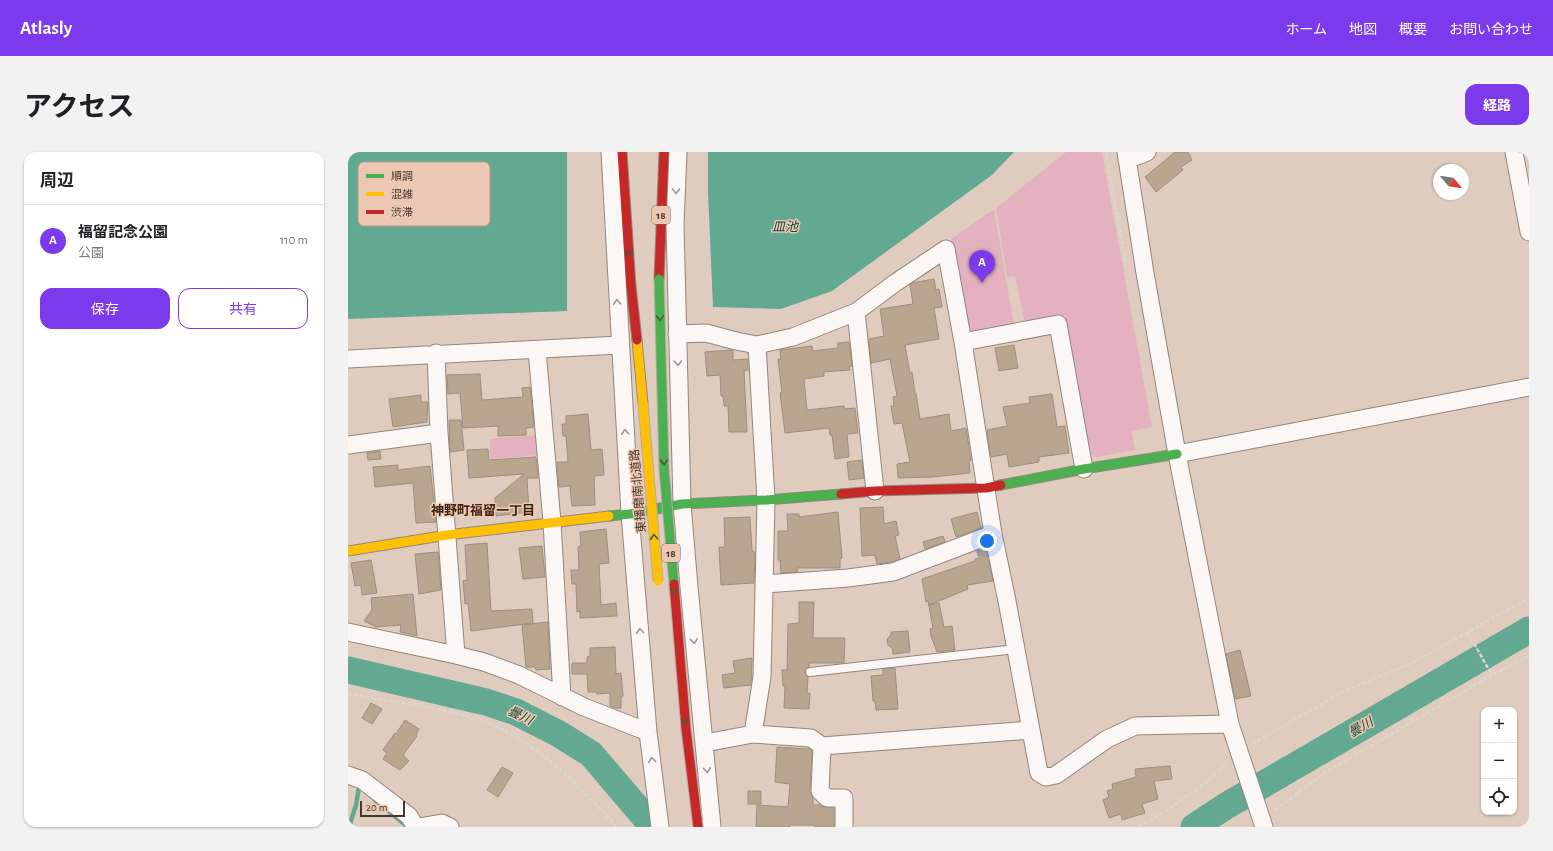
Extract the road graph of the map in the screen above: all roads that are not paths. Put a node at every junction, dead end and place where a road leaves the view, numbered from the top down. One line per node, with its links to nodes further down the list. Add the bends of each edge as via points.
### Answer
1 (610, 152): 16 (street, one-way to 1)
2 (622, 152): 22 (main road, 18, one-way to 2, via 631,286)
3 (656, 152): 12 (main road, 18)
4 (664, 152): 12 (main road, 18)
5 (678, 152): 14 (street, one-way to 14, via 675,225)
6 (1146, 152): 8 (street)
7 (1514, 152): 9 (street)
8 (1127, 156): 25 (street)
9 (1527, 213): 10 (street)
10 (1529, 232)
11 (639, 262): 22 (main road, 東播磨南北道路 / 18)
12 (659, 279): 55 (main road, 18, one-way to 55, bridge, via 664,468 686,730)
13 (856, 312): 15 (street, via 946,249); 17 (street, via 793,337); 28 (street)
14 (677, 334): 17 (street, via 706,333); 30 (street, one-way to 30)
15 (964, 342): 26 (street, via 1058,324); 27 (street)
16 (620, 345): 18 (street); 31 (street, one-way to 16)
17 (757, 345): 29 (street)
18 (537, 350): 19 (street); 32 (street)
19 (436, 353): 20 (street); 23 (street)
20 (348, 359)
21 (1529, 387): 25 (street)
22 (643, 403): 37 (main road, 東播磨南北道路 / 18, one-way to 22, bridge)
23 (439, 433): 24 (street); 34 (street)
24 (348, 445)
25 (1177, 454): 26 (main road); 43 (street)
26 (1084, 469): 27 (main road)
27 (986, 488): 28 (main road); 33 (street)
28 (875, 491): 29 (main road)
29 (766, 500): 30 (main road); 36 (street)
30 (682, 504): 31 (main road); 47 (street, one-way to 47)
31 (630, 514): 32 (main road); 45 (street, one-way to 31)
32 (552, 522): 34 (main road); 42 (street)
33 (993, 534): 36 (street, via 893,572); 39 (street)
34 (447, 535): 35 (main road); 40 (street)
35 (348, 551)
36 (765, 584): 46 (street, via 762,677)
37 (659, 592)
38 (348, 632): 40 (street)
39 (1016, 649): 41 (lane); 44 (street)
40 (456, 655): 42 (street, via 519,675)
41 (810, 672)
42 (562, 697): 45 (street)
43 (1230, 724): 44 (street, via 1136,726 1107,739 1056,775 1046,777 1039,773); 50 (street)
44 (1031, 730): 48 (street)
45 (648, 732): 54 (street, one-way to 45)
46 (753, 734): 47 (street); 48 (street, via 811,738)
47 (705, 743): 56 (street, one-way to 56)
48 (822, 746): 57 (street, via 820,791 827,798 844,798)
49 (348, 775): 51 (street, via 362,780 409,816)
50 (1263, 823)
51 (416, 827)
52 (419, 827): 53 (street, via 442,823)
53 (450, 827)
54 (660, 827)
55 (698, 827)
56 (712, 827)
57 (844, 827)

